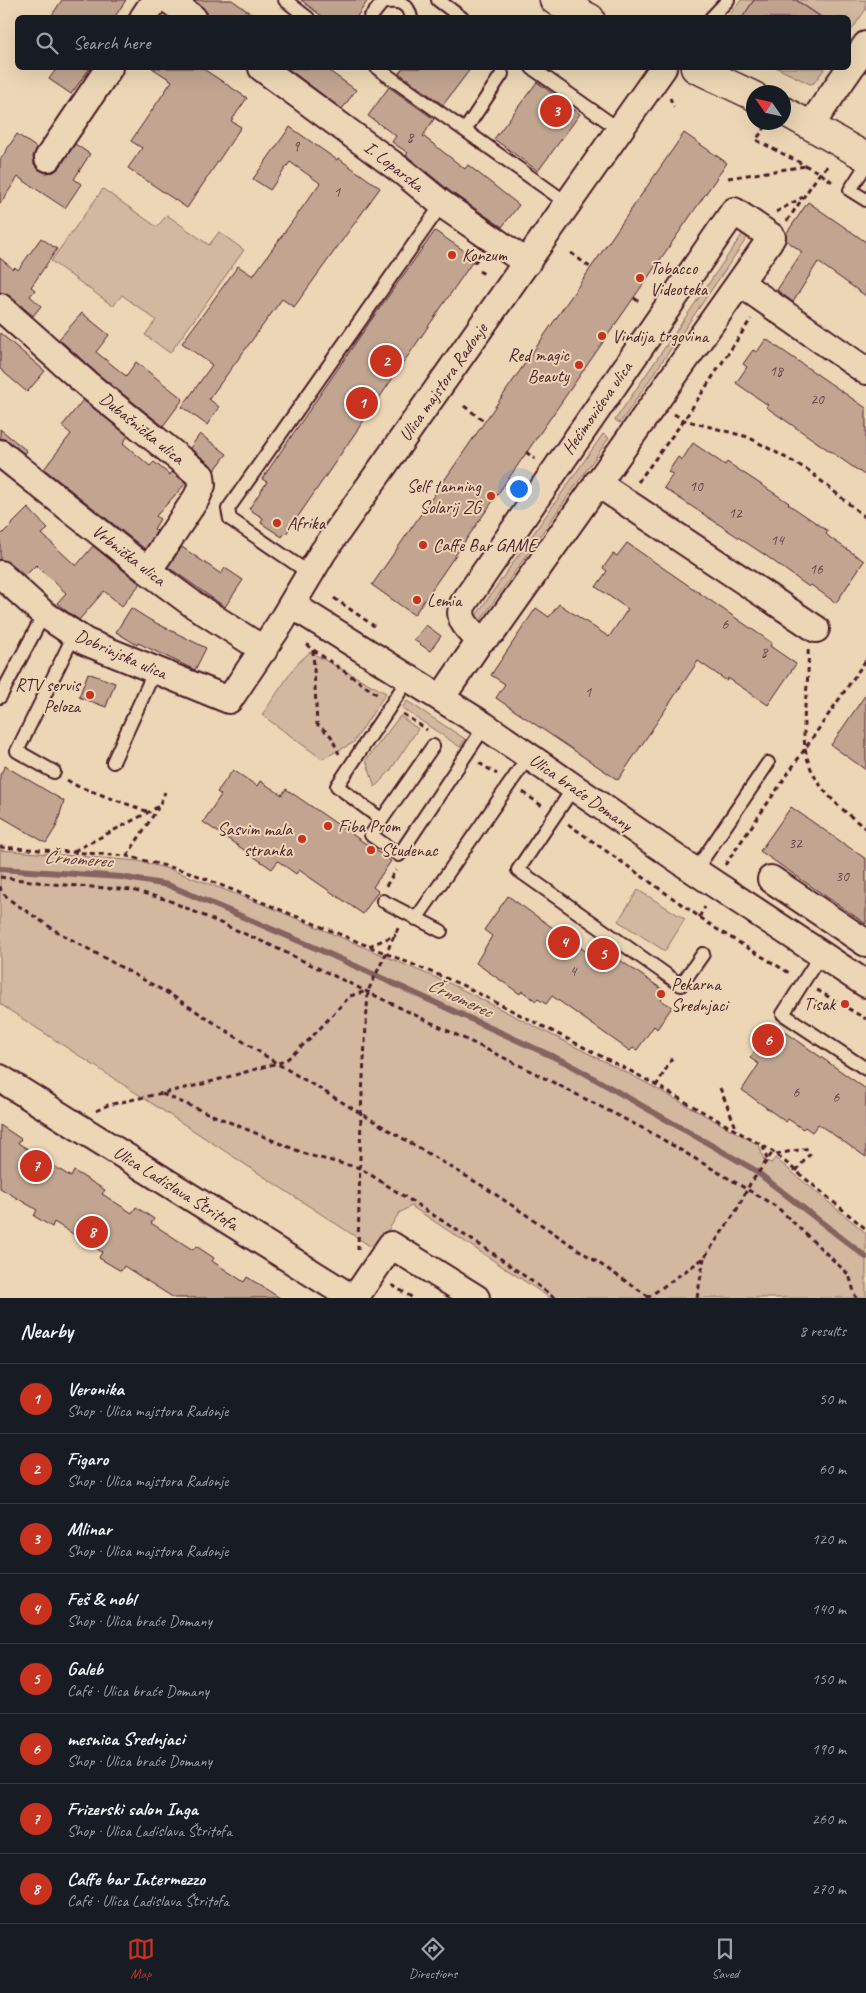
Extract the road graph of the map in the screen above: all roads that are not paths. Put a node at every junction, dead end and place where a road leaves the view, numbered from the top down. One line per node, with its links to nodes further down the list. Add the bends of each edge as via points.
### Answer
1 (155, 0): 7 (street)
2 (169, 0): 8 (street)
3 (285, 0): 9 (lane)
4 (438, 0): 12 (lane)
5 (554, 0): 13 (street)
6 (728, 0): 14 (lane)
7 (145, 15)
8 (189, 15)
9 (304, 15)
10 (372, 15): 11 (lane, via 382,3 392,1 403,3)
11 (411, 15)
12 (458, 15)
13 (584, 15)
14 (714, 15)
15 (866, 45): 16 (street)
16 (851, 67)
17 (108, 70): 31 (street)
18 (265, 70): 35 (street, I. Loparska, via 404,172)
19 (380, 70): 28 (lane)
20 (535, 70): 29 (lane)
21 (662, 70): 29 (street, Ulica majstora Radonje)
22 (699, 70): 25 (street)
23 (849, 70): 27 (street)
24 (502, 74): 28 (lane)
25 (746, 92)
26 (791, 115): 27 (street)
27 (810, 126): 30 (street)
28 (465, 130): 34 (lane)
29 (620, 130): 34 (street, Ulica majstora Radonje)
30 (866, 157)
31 (48, 158)
32 (866, 165): 33 (lane, via 850,190)
33 (866, 200)
34 (567, 203): 36 (street, Ulica majstora Radonje)
35 (442, 204): 36 (street, I. Loparska); 43 (lane, via 228,509 230,519)
36 (527, 263): 43 (street, Ulica majstora Radonje)
37 (740, 283): 39 (street); 41 (street, Hećimovićeva ulica); 49 (street, Hećimovićeva ulica, via 772,237 734,211 463,604 462,621)
38 (0, 307): 42 (street, Dubašnička ulica, via 88,386 201,476 197,497)
39 (866, 372)
40 (0, 453): 42 (street, Vrbnička ulica)
41 (597, 483): 47 (street); 49 (street, Hećimovićeva ulica, via 494,630)
42 (148, 571): 50 (street, Vrbnička ulica)
43 (309, 573): 45 (street, Ulica majstora Radonje)
44 (1, 578): 46 (street, Dobrinjska ulica)
45 (292, 605): 50 (street, Ulica majstora Radonje); 52 (street, Ulica braće Domany)
46 (44, 614): 48 (street, Dobrinjska ulica); 53 (lane)
47 (816, 630)
48 (74, 634): 51 (street, Dobrinjska ulica); 61 (lane, via 17,751)
49 (480, 641): 54 (street, Hećimovićeva ulica)
50 (264, 650): 55 (street, Ulica majstora Radonje)
51 (155, 670): 55 (street, Dobrinjska ulica); 59 (lane)
52 (410, 678): 54 (street, Ulica braće Domany); 63 (lane, via 337,786)
53 (0, 697)
54 (441, 698): 56 (street, Ulica braće Domany)
55 (229, 700)
56 (485, 726): 58 (street, Ulica braće Domany); 63 (lane, via 399,855 371,835)
57 (434, 740): 63 (lane)
58 (530, 756): 62 (street, Ulica braće Domany); 67 (lane)
59 (113, 762)
60 (768, 763): 64 (lane)
61 (54, 772)
62 (574, 787): 64 (street, Ulica braće Domany); 70 (lane, via 518,870 681,985)
63 (382, 820)
64 (695, 871): 71 (street, Ulica braće Domany)
65 (771, 879): 69 (street)
66 (383, 901): 67 (lane)
67 (416, 919): 68 (lane)
68 (441, 931)
69 (866, 943)
70 (704, 954)
71 (821, 954): 72 (street, Ulica braće Domany); 73 (lane, via 783,1014)
72 (866, 984)
73 (866, 1069)
74 (0, 1078): 75 (street, Ulica Ladislava Štritofa)
75 (353, 1298): 76 (street, Ulica Ladislava Štritofa, via 391,1245)
76 (476, 1298)

